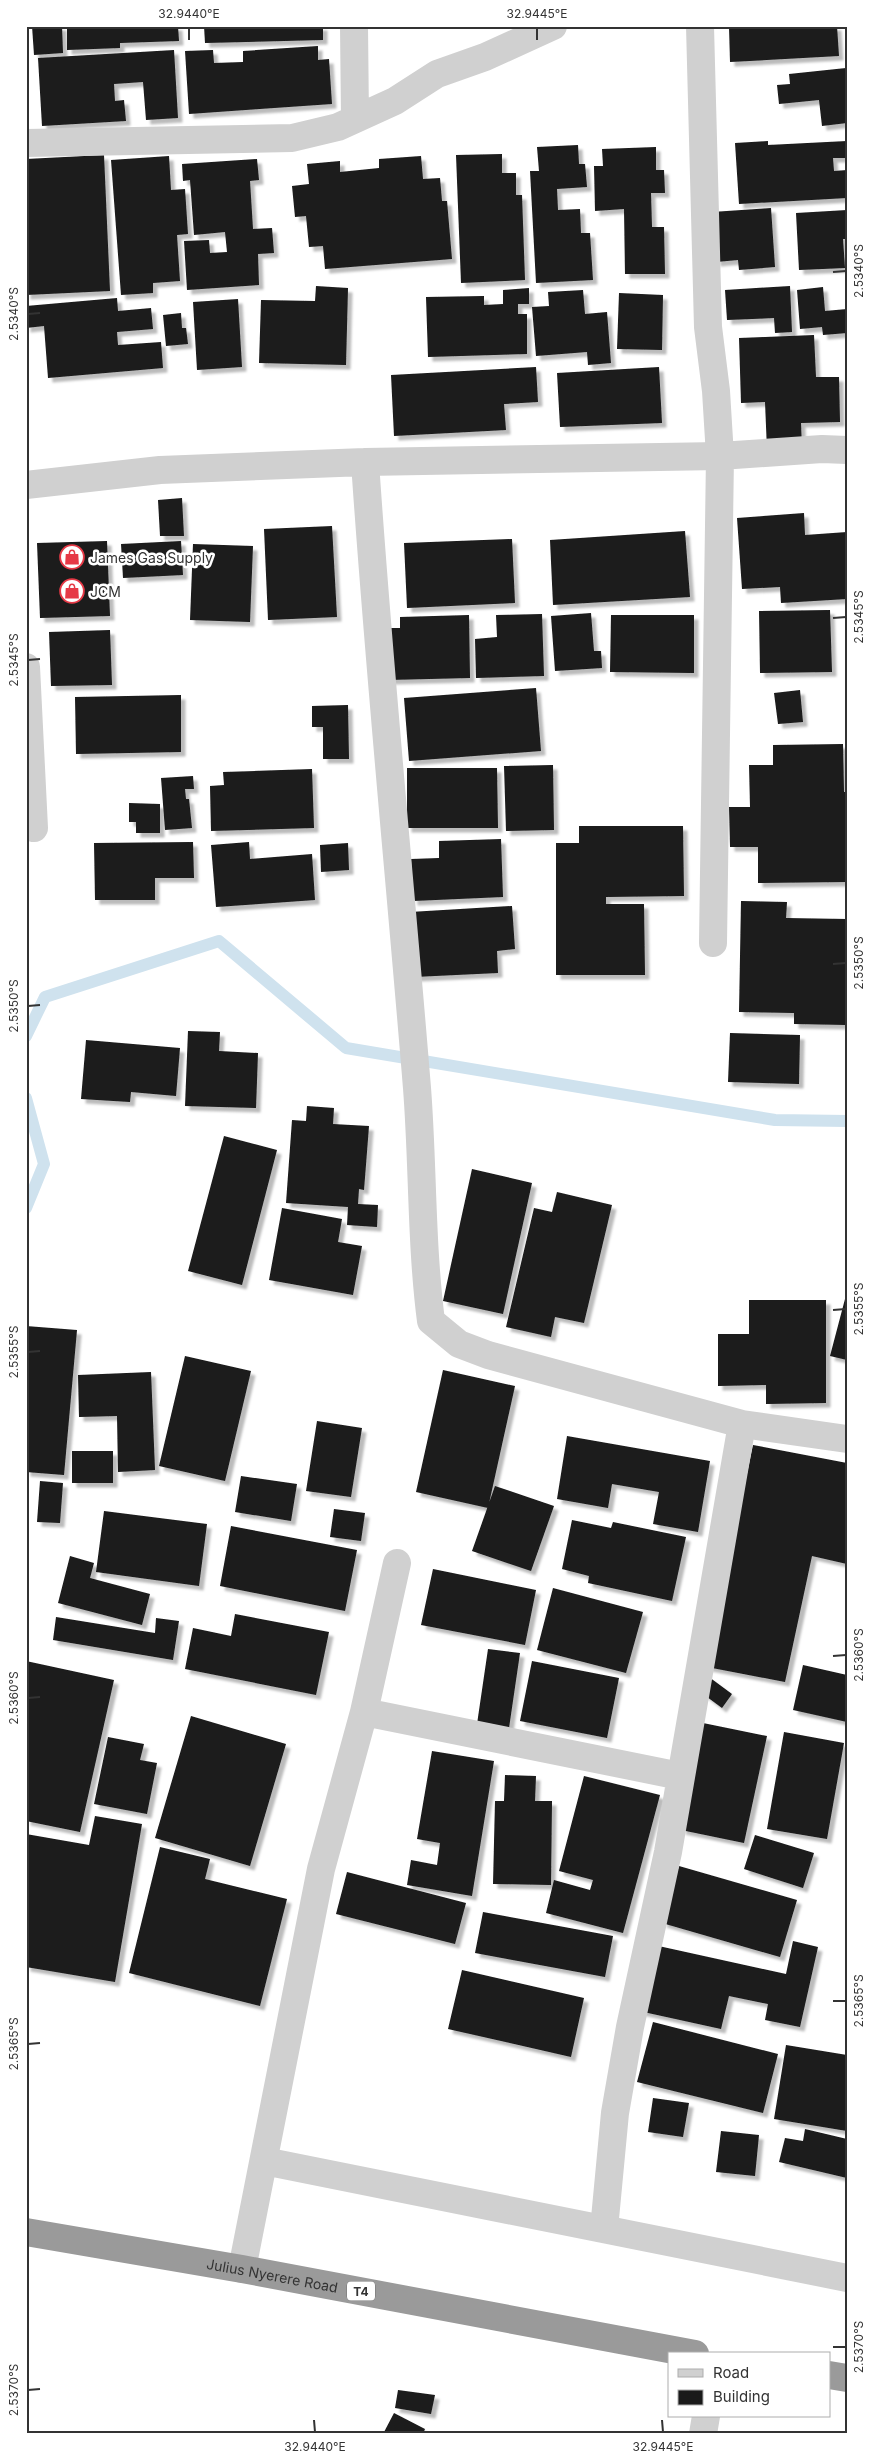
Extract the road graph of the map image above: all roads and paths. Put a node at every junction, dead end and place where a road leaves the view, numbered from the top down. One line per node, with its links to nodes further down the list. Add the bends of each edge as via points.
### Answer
1 (354, 26): 4 (street)
2 (553, 26): 4 (street, via 493,54 437,74 395,101)
3 (700, 26): 7 (street, via 708,327)
4 (355, 119): 5 (street, via 338,127 292,138)
5 (26, 143)
6 (847, 450): 7 (street)
7 (720, 456): 8 (street); 12 (street)
8 (364, 462): 9 (street, via 160,470); 13 (street, via 417,1089 425,1274 431,1321 459,1344 488,1355)
9 (26, 484)
10 (26, 667): 11 (street)
11 (34, 828)
12 (713, 943)
13 (742, 1424): 14 (street); 17 (street)
14 (847, 1438)
15 (397, 1563): 16 (street)
16 (364, 1712): 17 (street); 18 (street, via 321,1869)
17 (680, 1776): 19 (street, via 668,1852 615,2112)
18 (264, 2161): 19 (street); 21 (street)
19 (604, 2229): 22 (street)
20 (26, 2232): 21 (highway, Julius Nyerere Road / T4)
21 (242, 2269): 23 (highway, Julius Nyerere Road / T4)
22 (847, 2278)
23 (684, 2352)
24 (830, 2375): 25 (highway)
25 (847, 2378)
26 (706, 2418): 27 (street)
27 (703, 2434)

